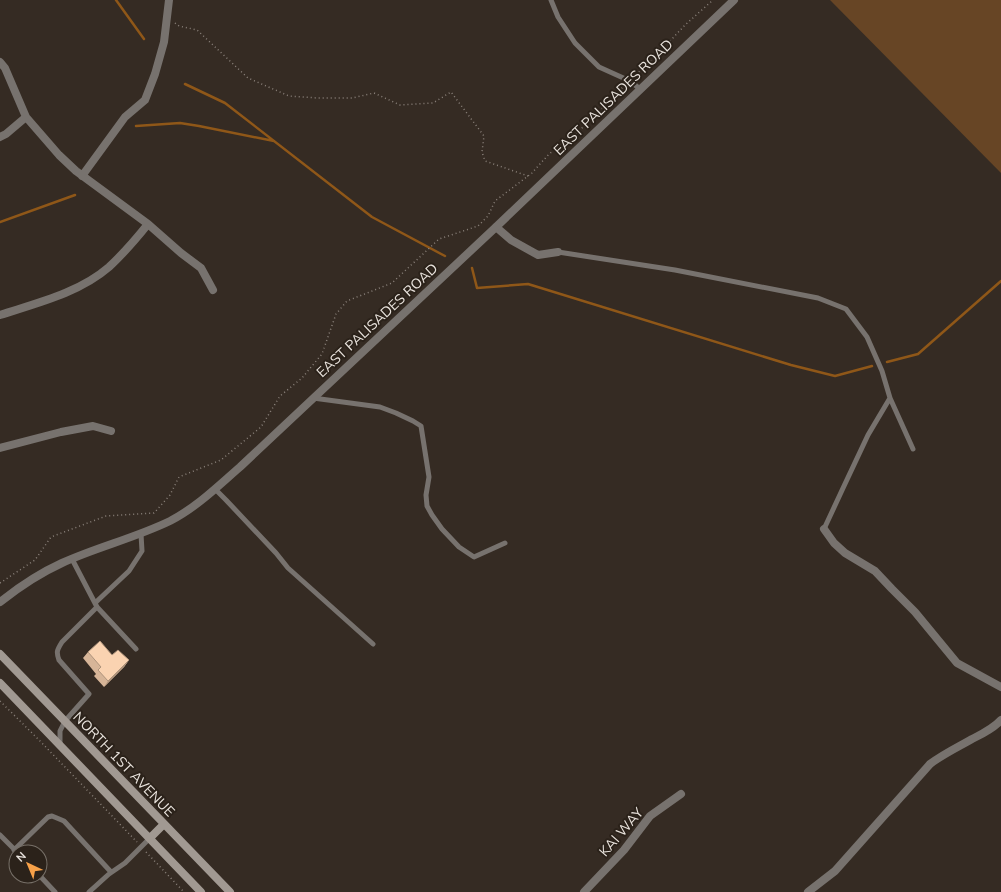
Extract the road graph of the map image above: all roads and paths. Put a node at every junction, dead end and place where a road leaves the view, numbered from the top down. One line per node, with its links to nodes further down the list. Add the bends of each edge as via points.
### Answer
1 (169, 0): 5 (street)
2 (551, 0): 7 (lane, via 558,17 575,43 599,67)
3 (713, 0): 7 (path)
4 (734, 0): 8 (street, EAST PALISADES ROAD)
5 (168, 10): 11 (street, via 164,42 145,100 125,117); 12 (path, via 174,22 197,30 248,78 289,96 352,98 374,93 400,105 433,103 451,92 484,136 482,152 485,161)
6 (0, 62): 9 (street)
7 (630, 81): 8 (lane); 12 (path, via 578,132 548,154)
8 (640, 89): 14 (street, EAST PALISADES ROAD)
9 (26, 117): 10 (street); 11 (street, via 59,155)
10 (0, 137)
11 (82, 176): 13 (street)
12 (528, 176): 28 (path, via 495,201 488,216 478,226 438,239 392,283 347,301 336,314 322,354 302,378 280,396 261,427 222,460 179,477 170,495 154,513 106,516 51,537 35,560)
13 (148, 224): 16 (street, via 201,268); 17 (street, via 108,267 85,284 58,296)
14 (496, 227): 15 (street, via 538,255); 18 (street, EAST PALISADES ROAD)
15 (558, 252): 19 (lane, via 818,298 846,309 867,337 882,371)
16 (213, 290)
17 (0, 315)
18 (313, 398): 23 (street, EAST PALISADES ROAD); 26 (lane, via 380,407 421,426 429,477 427,506 442,529 459,548 474,557)
19 (890, 398): 22 (lane); 24 (lane, via 868,435)
20 (111, 431): 21 (street, via 93,426)
21 (0, 448)
22 (913, 449)
23 (215, 489): 25 (street, EAST PALISADES ROAD, via 184,513); 31 (lane, via 288,568)
24 (824, 529): 35 (street, via 834,543 875,571 915,612 957,663)
25 (142, 534): 27 (street, EAST PALISADES ROAD); 30 (lane, via 142,551 129,571)
26 (505, 543)
27 (72, 559): 29 (street, EAST PALISADES ROAD, via 37,577); 30 (lane)
28 (0, 583)
29 (0, 602)
30 (96, 605): 32 (lane); 38 (lane, via 57,649 59,660 89,694)
31 (373, 644)
32 (136, 649)
33 (0, 654): 38 (main road, NORTH 1ST AVENUE)
34 (0, 683): 39 (main road)
35 (1001, 687)
36 (0, 701): 46 (path)
37 (1001, 720): 55 (street, via 984,733 930,764 835,871)
38 (65, 721): 39 (lane, via 60,731); 41 (main road, NORTH 1ST AVENUE)
39 (60, 745): 43 (main road)
40 (681, 794): 54 (street, KAI WAY, via 650,816 624,850)
41 (164, 824): 43 (main road); 53 (main road, NORTH 1ST AVENUE)
42 (0, 835): 44 (lane)
43 (150, 838): 46 (lane); 52 (main road)
44 (9, 844)
45 (23, 844): 47 (lane, via 48,817 52,816 64,821)
46 (141, 847): 47 (lane, via 125,863); 51 (path)
47 (111, 872): 50 (lane)
48 (48, 884): 49 (lane)
49 (55, 892)
50 (89, 892)
51 (184, 892)
52 (202, 892)
53 (230, 892)
54 (584, 892)
55 (808, 892)

